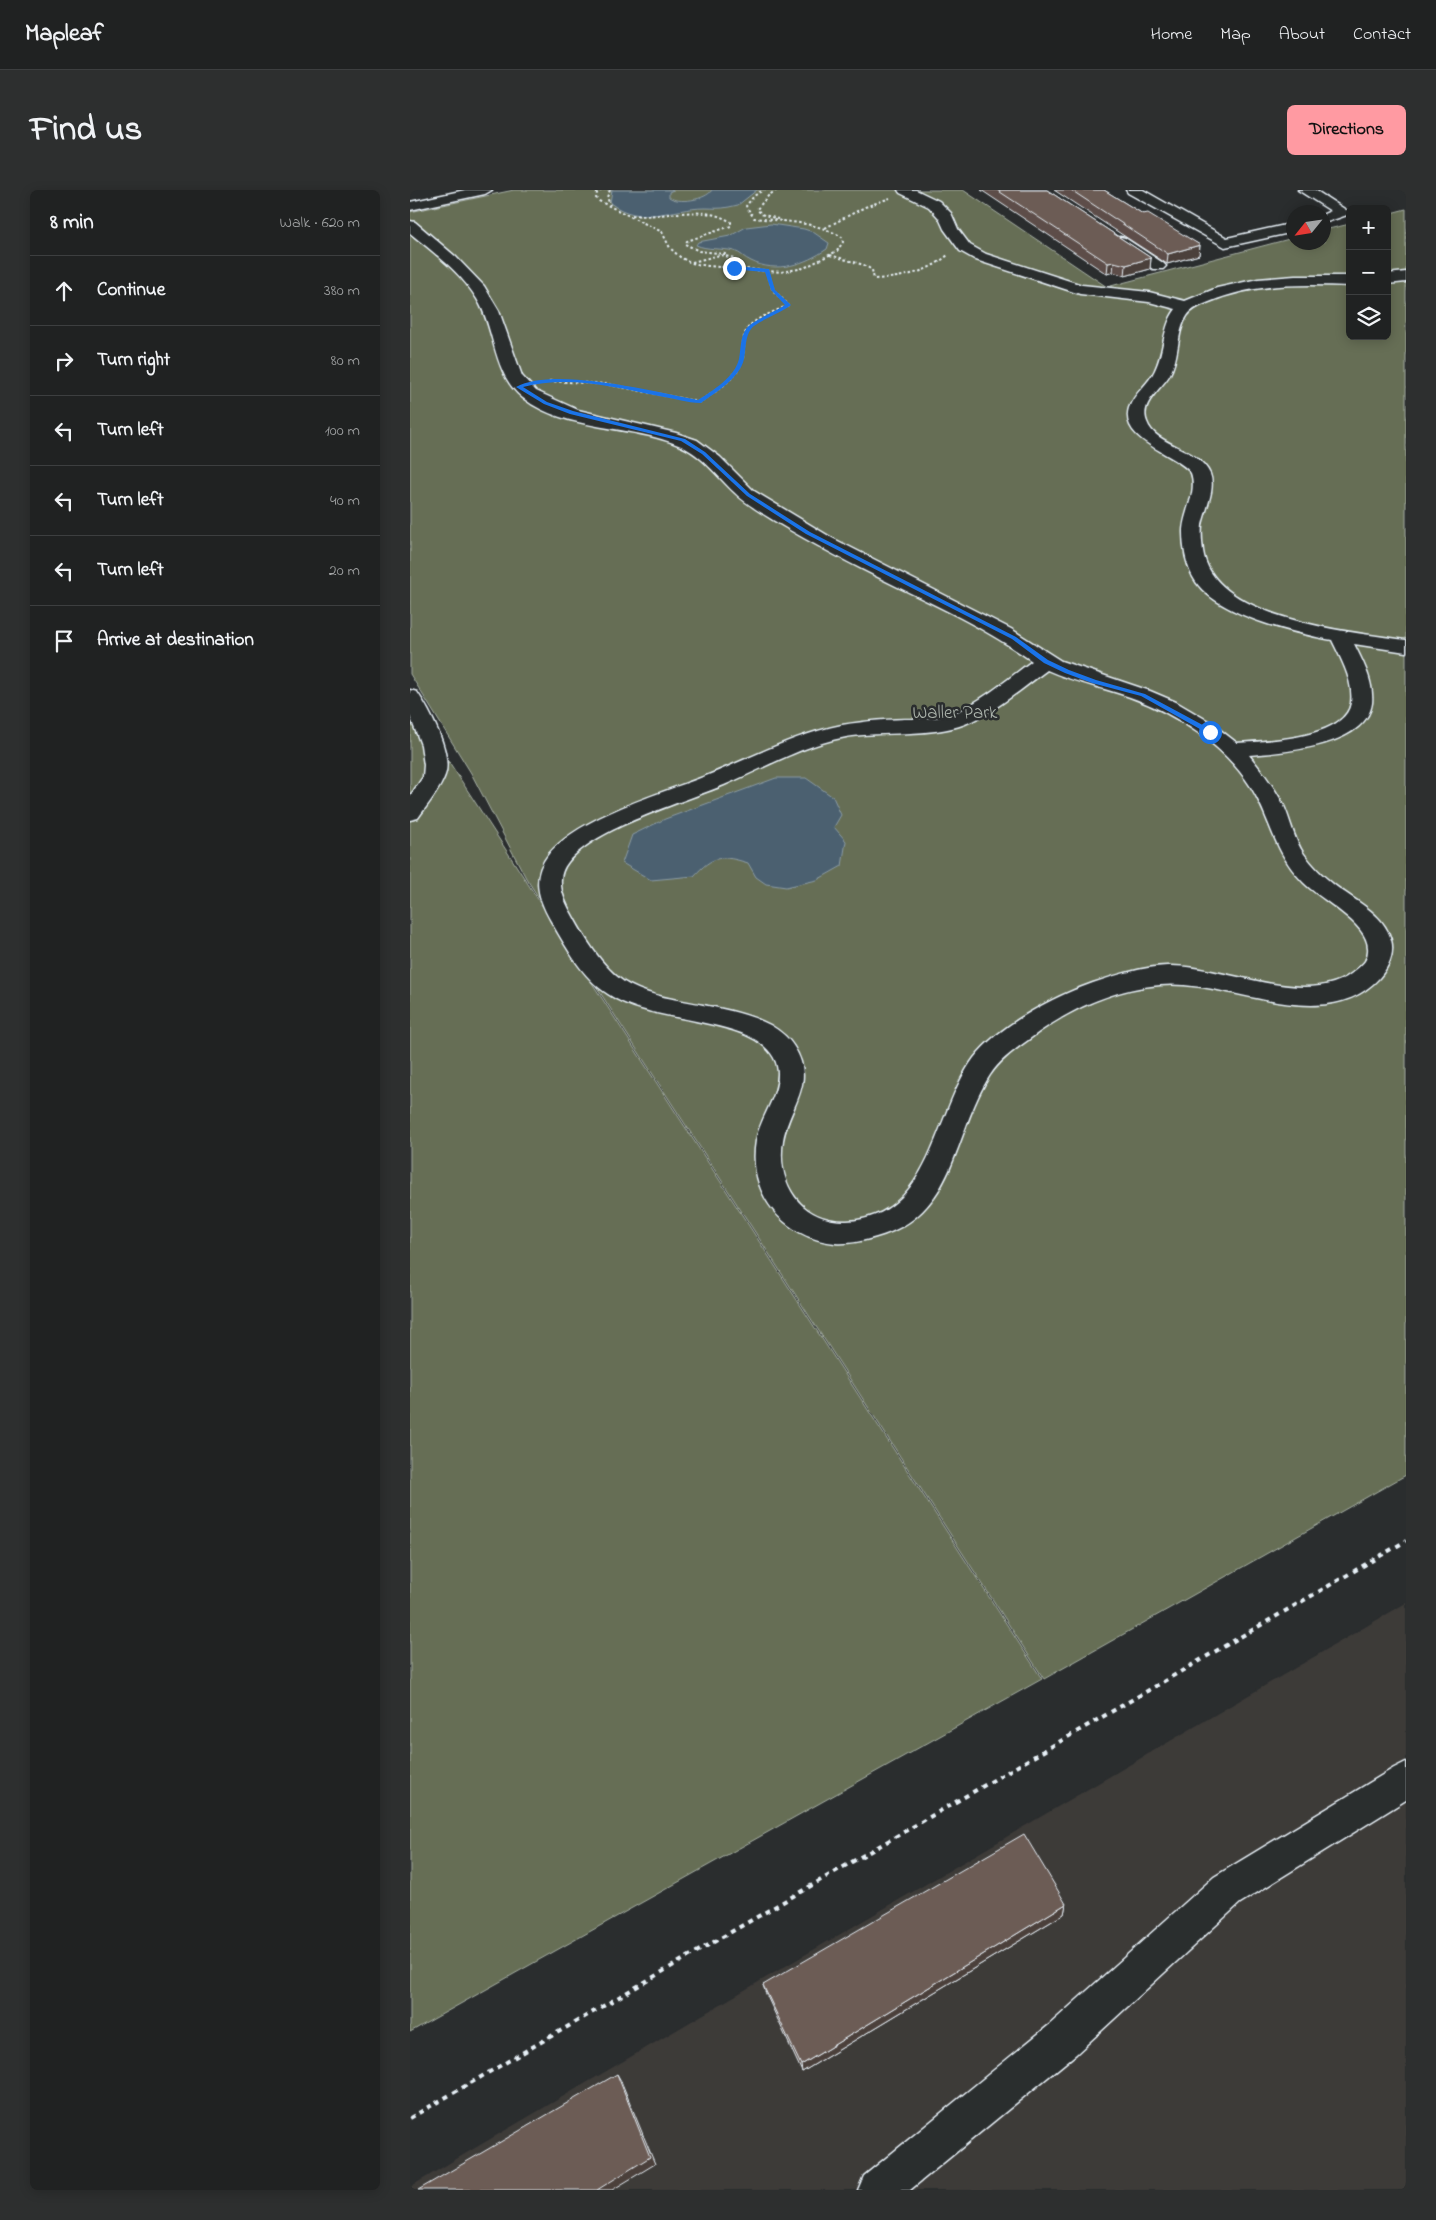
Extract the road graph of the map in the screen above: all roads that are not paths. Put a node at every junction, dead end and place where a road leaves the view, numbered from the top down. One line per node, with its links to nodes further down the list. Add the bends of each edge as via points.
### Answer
1 (485, 190): 7 (street)
2 (1133, 190): 10 (street, via 1225,243)
3 (1305, 190): 5 (street)
4 (908, 191): 17 (street, via 934,204 946,216 965,248 981,257 1080,288 1149,297)
5 (1330, 205)
6 (1331, 205): 8 (street, via 1342,212)
7 (411, 206): 12 (street, via 427,227)
8 (1331, 216)
9 (410, 225): 12 (street)
10 (1286, 229)
11 (1108, 234): 13 (street)
12 (435, 245): 20 (street, via 481,293 492,311 519,387 546,403 572,412 683,440 704,453 748,495 800,528 1014,638)
13 (1158, 266)
14 (1406, 277): 15 (street)
15 (1391, 279)
16 (1346, 281): 17 (street, via 1261,282 1222,291)
17 (1188, 307): 18 (street, via 1180,312 1174,326 1163,372 1137,407 1136,415 1139,426 1149,435 1201,472 1203,486 1192,530 1195,563 1215,592 1234,604 1262,616)
18 (1340, 636): 19 (street); 22 (street, via 1360,682 1362,705 1357,717 1346,728 1326,736)
19 (1406, 646)
20 (1046, 661): 22 (street, via 1094,682 1143,695 1210,732); 22 (street, via 957,720 831,733 648,804 577,842 559,857 550,871 548,884 553,904 585,956 615,988 749,1026 768,1034 785,1051 791,1066 790,1085 771,1131 769,1171 794,1218 821,1230 857,1232 885,1224 914,1204 943,1156 966,1094 984,1062 1024,1029 1054,1010 1096,992 1165,975 1187,975 1293,996 1322,995 1348,989 1366,978 1379,961 1382,948 1376,932 1363,917 1326,890 1293,859 1266,794)
21 (410, 696): 23 (street, via 418,707 431,742 435,773)
22 (1231, 750)
23 (410, 813)
24 (1406, 1780): 25 (street, via 1227,1890 1062,2040)
25 (878, 2190)

